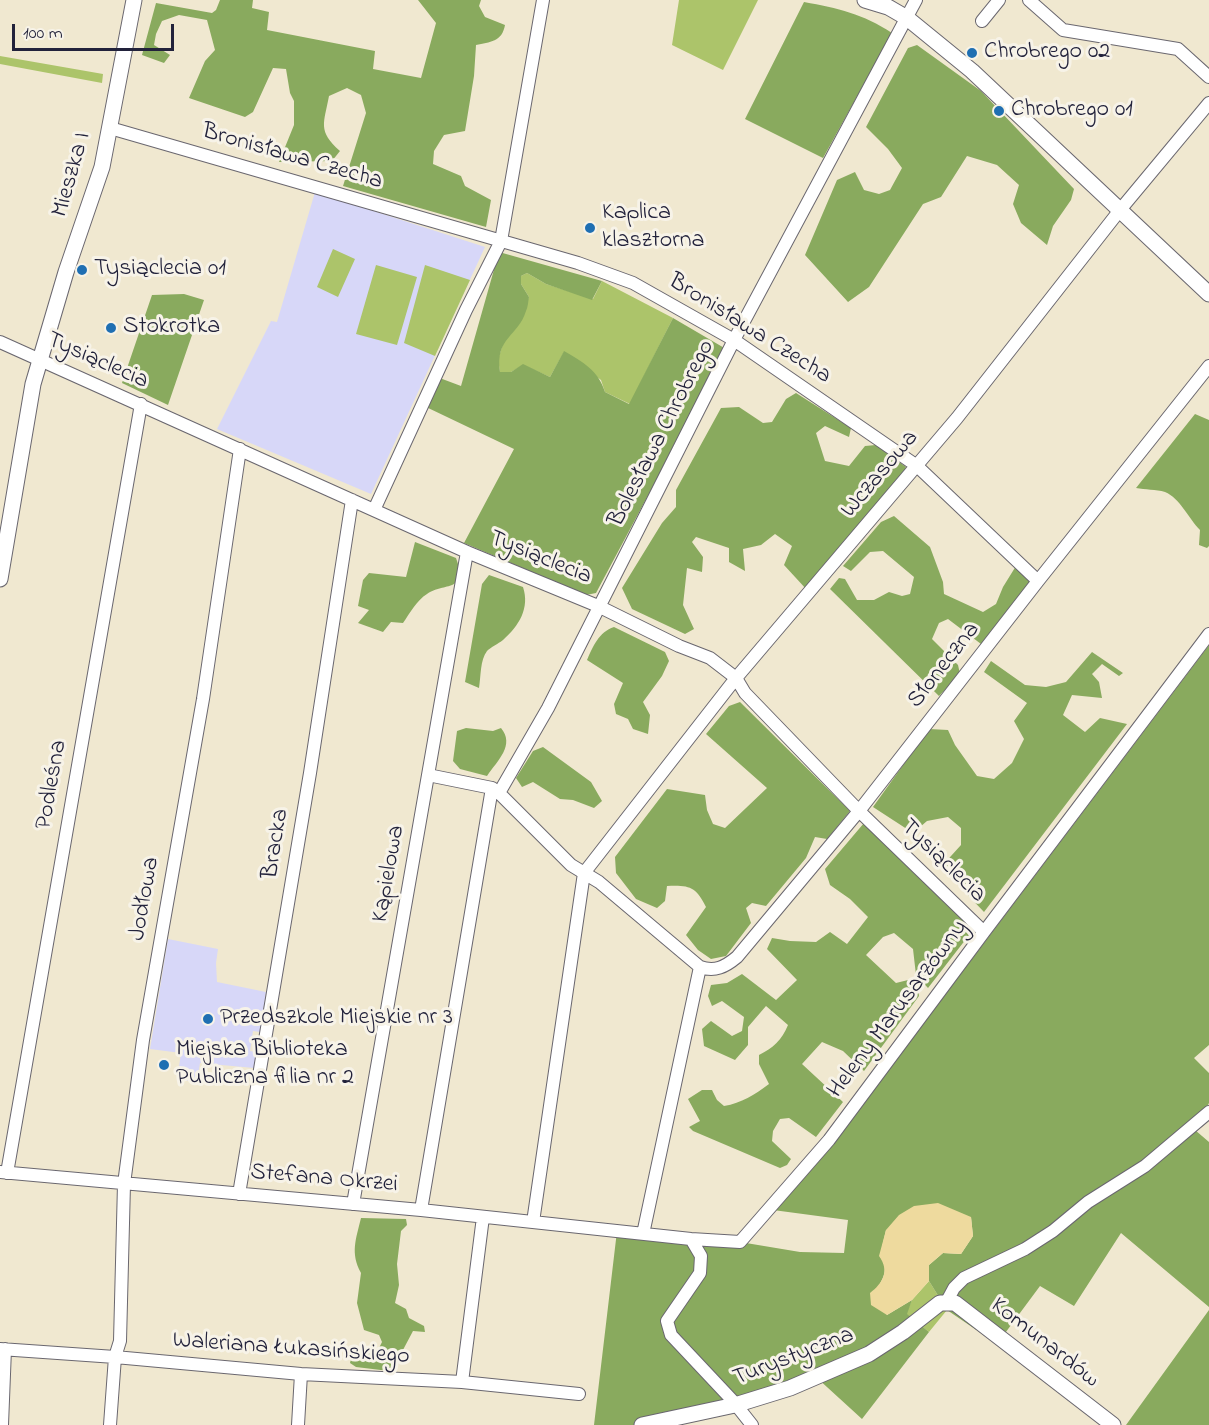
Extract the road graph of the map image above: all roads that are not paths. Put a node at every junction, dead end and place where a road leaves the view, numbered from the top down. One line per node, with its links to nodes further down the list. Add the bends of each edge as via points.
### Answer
1 (134, 0): 11 (street, Mieszka I)
2 (543, 0): 13 (street)
3 (865, 0): 7 (street)
4 (915, 0): 7 (street, Bolesława Chrobrego)
5 (999, 0): 8 (street)
6 (1029, 0): 9 (street, via 1063,30 1178,49)
7 (907, 18): 12 (street, via 972,70); 15 (street, Bolesława Chrobrego)
8 (982, 21)
9 (1209, 77)
10 (1209, 103): 12 (street, Wczasowa)
11 (110, 128): 13 (street, Bronisława Czecha); 17 (street, Mieszka I, via 102,168)
12 (1120, 210): 14 (street); 21 (street, Wczasowa)
13 (501, 241): 15 (street, Bronisława Czecha, via 633,283); 23 (street)
14 (1209, 294)
15 (735, 340): 21 (street, Bronisława Czecha); 27 (street, Bolesława Chrobrego)
16 (0, 342): 17 (street, Tysiąclecia)
17 (39, 359): 19 (street, Tysiąclecia); 25 (street, Mieszka I)
18 (1209, 366): 26 (street, Słoneczna)
19 (141, 404): 20 (street, Tysiąclecia); 37 (street, Podleśna)
20 (240, 449): 22 (street, Tysiąclecia); 38 (street, Jodłowa)
21 (917, 466): 26 (street, Bronisława Czecha); 29 (street, Wczasowa)
22 (352, 500): 23 (street, Tysiąclecia); 39 (street, Bracka)
23 (374, 510): 24 (street, Tysiąclecia)
24 (467, 552): 27 (street, Tysiąclecia); 30 (street, Kąpielowa)
25 (0, 579)
26 (1038, 581): 32 (street, Słoneczna)
27 (598, 606): 29 (street, Tysiąclecia, via 710,658); 31 (street, Bolesława Chrobrego, via 548,708)
28 (1209, 634): 34 (street, Heleny Marusarzówny)
29 (736, 678): 32 (street, Tysiąclecia, via 745,693); 33 (street, Wczasowa)
30 (428, 775): 31 (street); 40 (street, Kąpielowa)
31 (496, 791): 33 (street, via 570,865); 41 (street)
32 (859, 811): 34 (street, Tysiąclecia); 35 (street, Słoneczna, via 737,957 726,967)
33 (584, 873): 35 (street); 43 (street)
34 (984, 932): 45 (street, Heleny Marusarzówny, via 829,1140 740,1242)
35 (700, 967): 44 (street)
36 (1209, 1112): 46 (street, via 1145,1166 1088,1202 1053,1231 964,1278)
37 (3, 1173): 38 (street, Stefana Okrzei)
38 (124, 1184): 39 (street, Stefana Okrzei); 48 (street, Jodłowa, via 120,1341)
39 (239, 1194): 40 (street, Stefana Okrzei)
40 (353, 1204): 41 (street, Stefana Okrzei)
41 (421, 1210): 42 (street, Stefana Okrzei)
42 (483, 1217): 43 (street, Stefana Okrzei); 50 (street)
43 (533, 1222): 44 (street, Stefana Okrzei)
44 (643, 1234): 45 (street, Heleny Marusarzówny)
45 (691, 1239): 52 (street, via 701,1256 700,1273 667,1321 670,1335)
46 (947, 1302): 52 (street, Turystyczna, via 933,1307 888,1343 856,1361); 58 (street, Komunardów, via 955,1303)
47 (3, 1349): 48 (street, Waleriana Łukasińskiego); 53 (street)
48 (115, 1357): 49 (street, Waleriana Łukasińskiego); 54 (street, Jodłowa)
49 (301, 1374): 50 (street, Waleriana Łukasińskiego); 55 (street)
50 (462, 1382): 51 (street, Waleriana Łukasińskiego)
51 (579, 1394)
52 (735, 1405): 56 (street, Turystyczna); 57 (street)
53 (2, 1425)
54 (110, 1425)
55 (298, 1425)
56 (642, 1425)
57 (752, 1425)
58 (1113, 1425)

